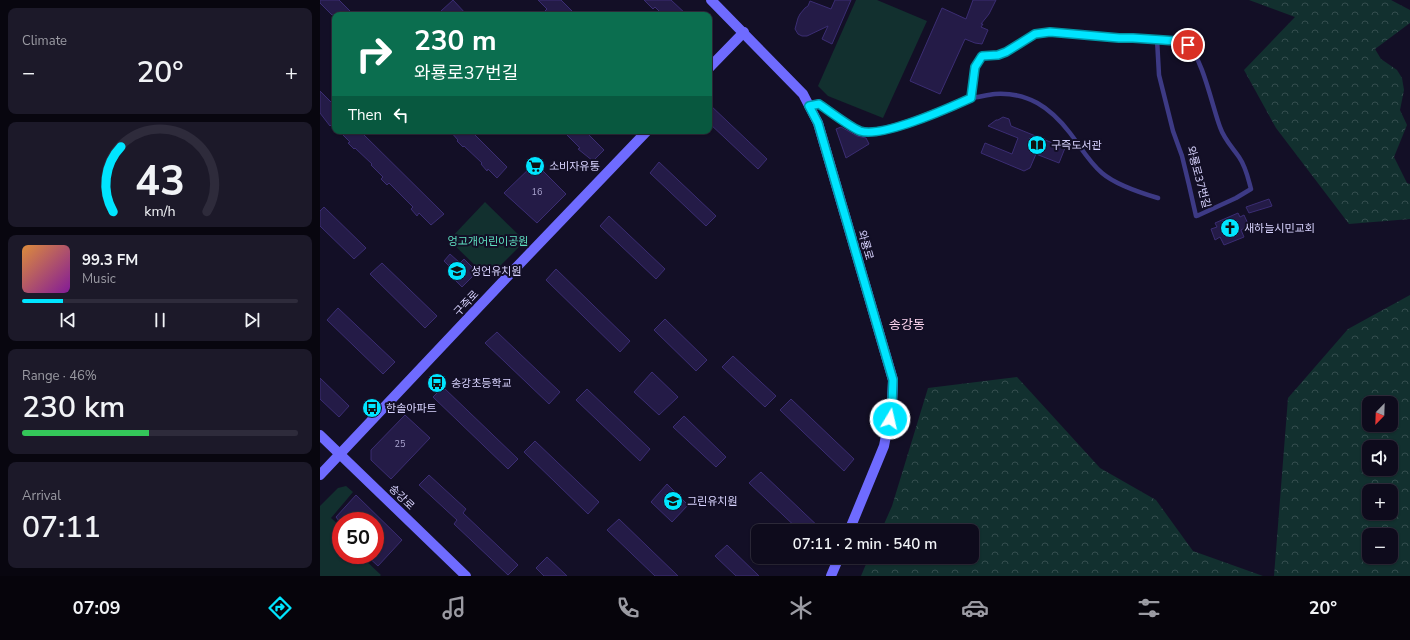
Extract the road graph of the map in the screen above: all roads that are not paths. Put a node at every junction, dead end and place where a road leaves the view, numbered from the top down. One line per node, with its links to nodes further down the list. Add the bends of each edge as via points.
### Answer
1 (711, 0): 2 (main road, 와룡로)
2 (744, 32): 4 (main road); 6 (main road, 와룡로, via 803,94)
3 (1157, 40): 3 (lane, 와룡로37번길, via 1176,41 1188,45 1194,52 1220,128 1246,169 1251,188 1236,198 1196,216 1159,75); 5 (lane, 와룡로37번길, via 1050,32 1035,34 1006,52 982,56 975,67)
4 (712, 65)
5 (971, 98): 6 (street, via 902,126 873,132 861,131 819,104); 8 (lane, via 995,94 1018,95 1035,100 1064,126 1102,174)
6 (809, 106): 12 (main road, 와룡로, via 818,123 893,380 892,405 884,446)
7 (645, 134): 10 (main road, 구즉로)
8 (1158, 198)
9 (320, 435): 10 (main road, 송강로)
10 (340, 454): 11 (main road, 구즉로); 14 (main road, 송강로)
11 (320, 475)
12 (852, 524)
13 (835, 564): 15 (main road)
14 (466, 576)
15 (831, 576)

